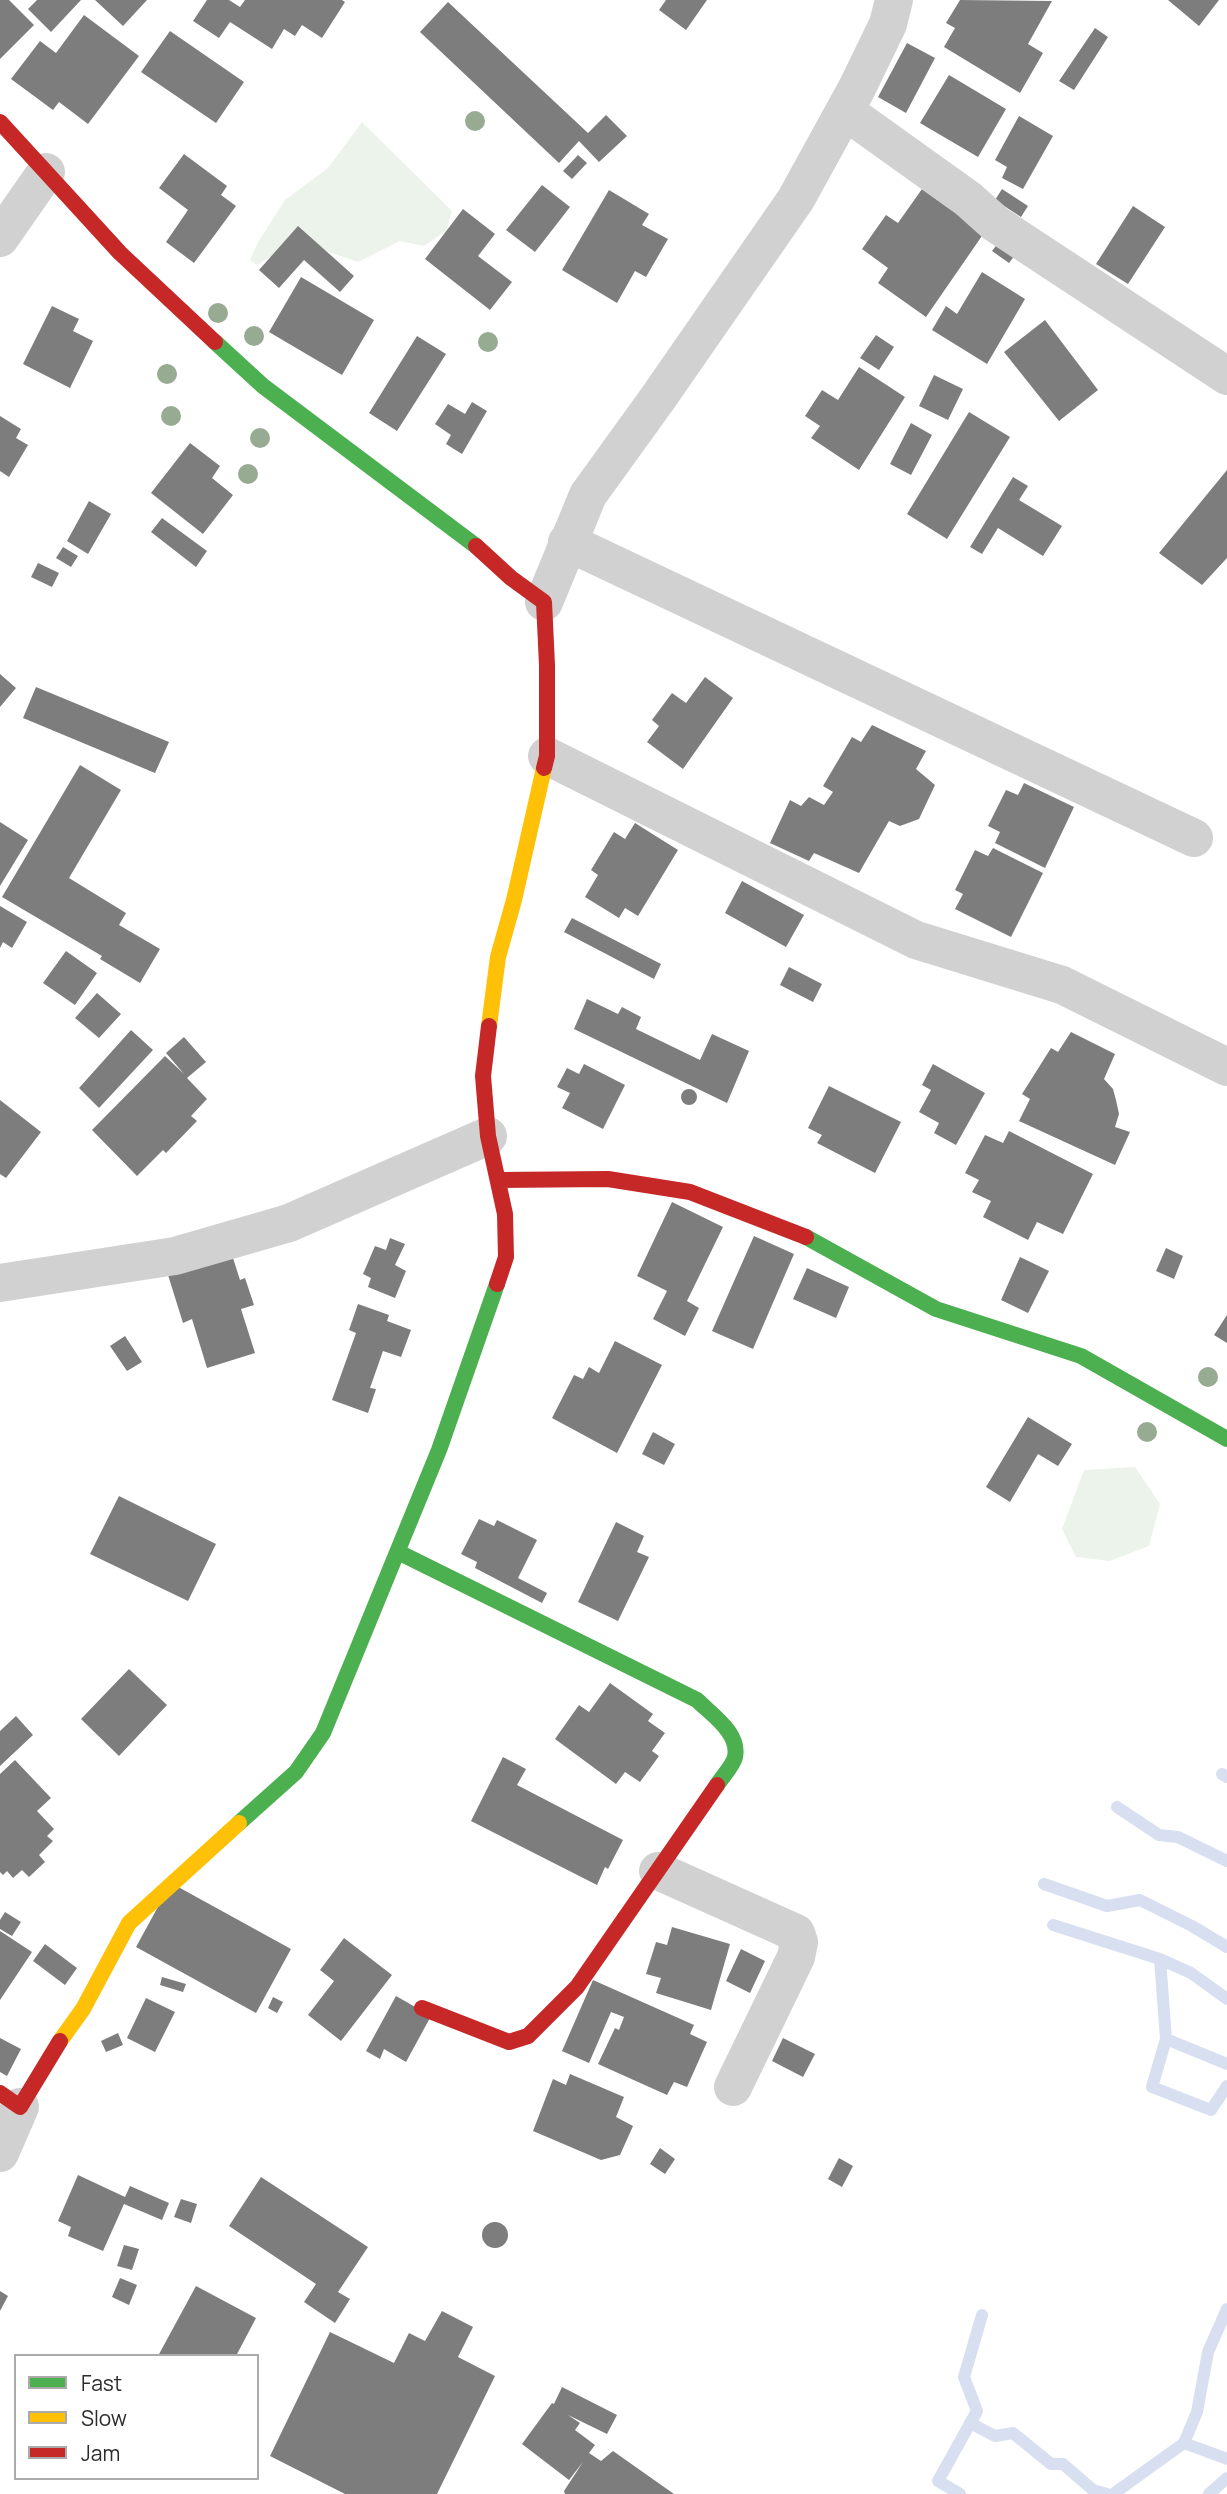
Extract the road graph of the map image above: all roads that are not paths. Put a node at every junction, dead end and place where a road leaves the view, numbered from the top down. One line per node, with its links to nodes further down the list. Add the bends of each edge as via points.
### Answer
1 (894, 0): 2 (street, via 888,24)
2 (845, 111): 6 (street, via 968,199 996,225); 7 (street, via 796,199 589,495)
3 (0, 122): 4 (street)
4 (46, 172): 5 (street); 8 (street, via 120,253 263,386 464,535)
5 (0, 237)
6 (1227, 376)
7 (567, 542): 8 (street); 10 (street)
8 (544, 602): 9 (street)
9 (547, 756): 11 (street, via 916,940 1062,985); 12 (street, via 498,957 483,1076)
10 (1194, 838)
11 (1227, 1067)
12 (488, 1136): 13 (street); 14 (street, via 289,1223 175,1256)
13 (498, 1180): 15 (street, via 608,1179 690,1192 804,1236 936,1309 1081,1356); 16 (street, via 506,1257)
14 (0, 1283)
15 (1227, 1439)
16 (398, 1552): 17 (street, via 697,1700 729,1732 735,1759); 20 (street, via 323,1732 296,1772 129,1923 83,2009 49,2057)
17 (658, 1871): 18 (street, via 577,1987 528,2036 509,2042); 19 (street, via 796,1933 796,1956)
18 (422, 2008)
19 (733, 2087)
20 (10, 2100): 21 (street)
21 (0, 2153)

